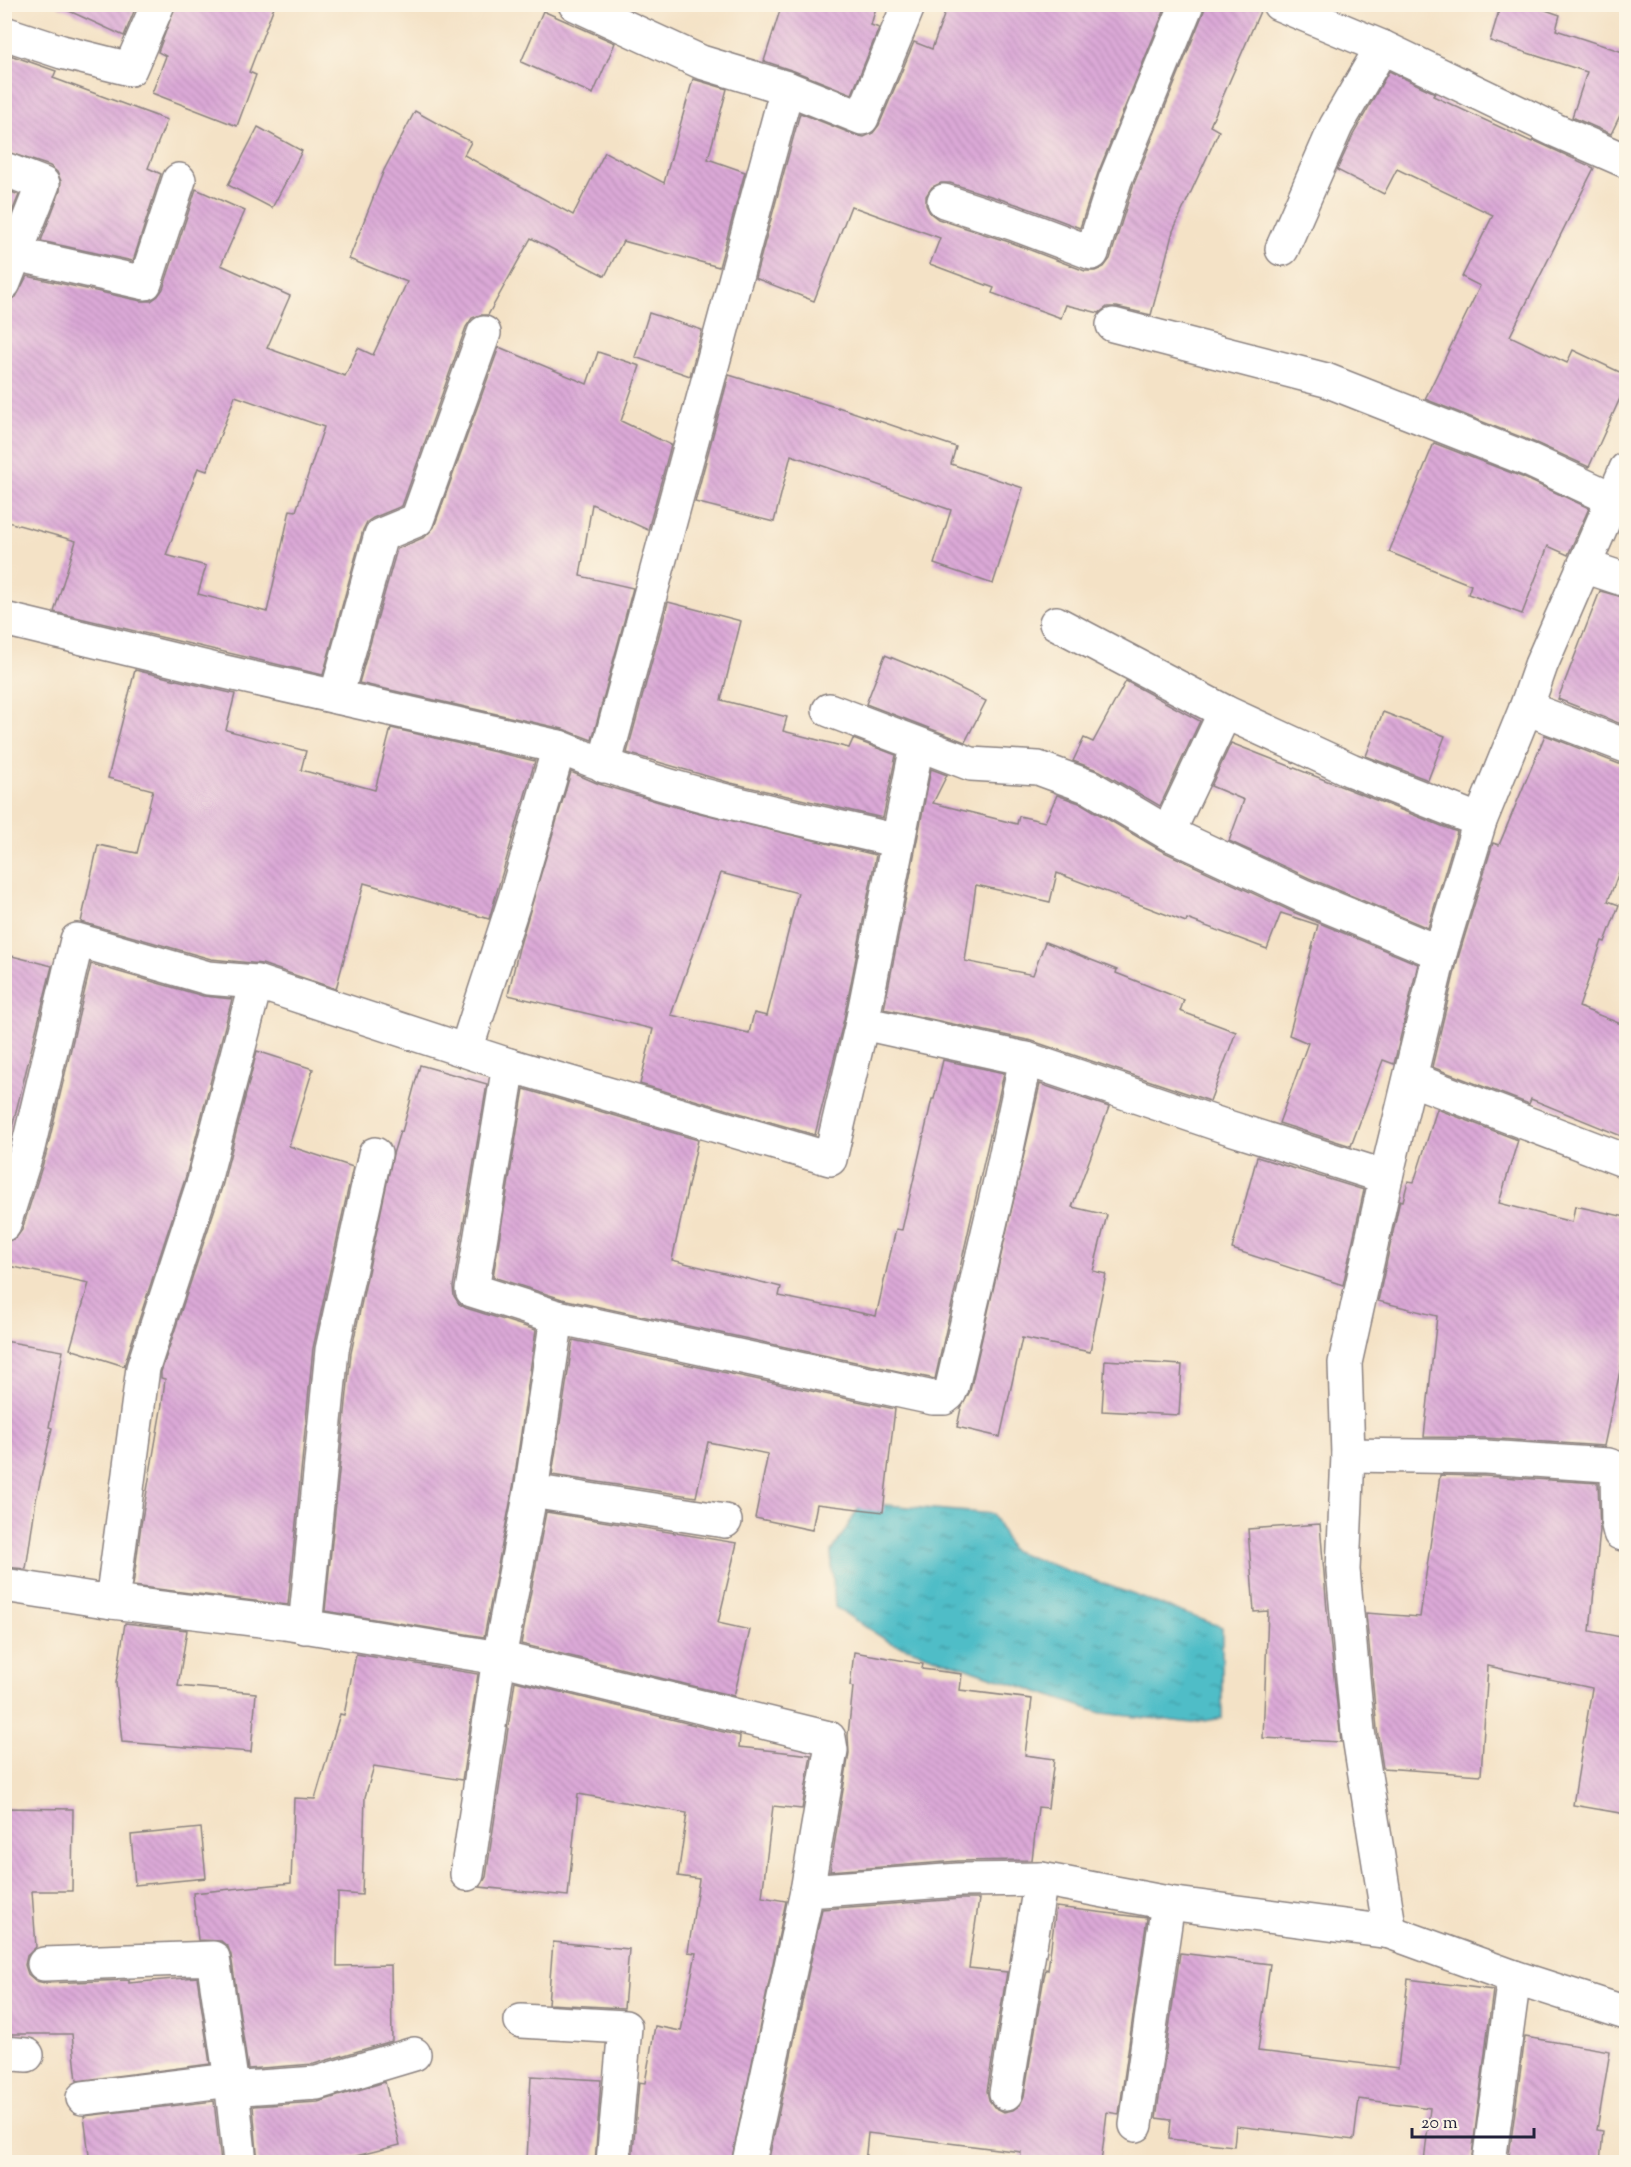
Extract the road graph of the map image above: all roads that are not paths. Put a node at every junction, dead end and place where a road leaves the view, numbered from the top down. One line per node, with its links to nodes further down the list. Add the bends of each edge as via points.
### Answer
1 (158, 4): 6 (street, via 130,69)
2 (909, 4): 8 (street, via 862,118)
3 (1187, 4): 12 (street, via 1115,180 1092,253)
4 (589, 7): 8 (street, via 701,63)
5 (1300, 9): 7 (street)
6 (4, 33)
7 (1382, 47): 9 (street); 13 (street, via 1336,126)
8 (787, 88): 30 (street)
9 (1626, 161)
10 (4, 169): 14 (street, via 43,184)
11 (179, 180): 14 (street, via 145,283)
12 (944, 201)
13 (1282, 249)
14 (10, 269)
15 (1113, 325): 18 (street, via 1326,381 1529,459)
16 (484, 333): 23 (street, via 417,520 381,535)
17 (1626, 469): 18 (street)
18 (1613, 499): 19 (street)
19 (1584, 566): 20 (street); 24 (street)
20 (1626, 580)
21 (4, 619): 23 (street)
22 (1056, 623): 26 (street)
23 (336, 697): 29 (street)
24 (1526, 708): 28 (street); 31 (street)
25 (829, 710): 27 (street)
26 (1225, 712): 31 (street, via 1351,770); 32 (street)
27 (917, 745): 32 (street, via 971,764 1038,768 1090,787); 33 (street)
28 (1626, 746)
29 (559, 747): 30 (street); 37 (street)
30 (604, 766): 33 (street)
31 (1480, 821): 34 (street)
32 (1168, 833): 34 (street, via 1301,895)
33 (898, 841): 36 (street)
34 (1440, 953): 40 (street)
35 (256, 982): 37 (street); 44 (street, via 208,978 77,940 28,1148); 51 (street, via 204,1181 143,1368)
36 (862, 1023): 38 (street); 39 (street, via 830,1159)
37 (466, 1050): 39 (street)
38 (1026, 1059): 43 (street); 45 (street, via 952,1386 944,1398)
39 (509, 1065): 45 (street, via 472,1290)
40 (1411, 1078): 42 (street); 43 (street)
41 (375, 1154): 52 (street, via 332,1350)
42 (1626, 1161)
43 (1386, 1177): 46 (street, via 1345,1363)
44 (4, 1224)
45 (557, 1317): 47 (street)
46 (1348, 1455): 49 (street, via 1485,1457 1608,1465 1617,1473 1618,1525 1620,1533); 58 (street, via 1343,1570 1358,1731)
47 (531, 1491): 48 (street); 53 (street)
48 (725, 1521)
49 (1626, 1535)
50 (4, 1585): 51 (street)
51 (112, 1602): 52 (street)
52 (305, 1627): 53 (street)
53 (499, 1658): 54 (street); 56 (street, via 829,1738 831,1750)
54 (467, 1875)
55 (1041, 1879): 56 (street, via 959,1880); 57 (street); 65 (street)
56 (807, 1891): 70 (street)
57 (1168, 1903): 58 (street); 67 (street)
58 (1390, 1932): 60 (street)
59 (44, 1964): 64 (street, via 213,1958)
60 (1514, 1977): 61 (street); 71 (street)
61 (1626, 2013)
62 (521, 2021): 69 (street, via 625,2027)
63 (414, 2055): 64 (street, via 317,2083 242,2088)
64 (231, 2080): 66 (street); 68 (street)
65 (1006, 2093)
66 (82, 2098)
67 (1136, 2125)
68 (240, 2163)
69 (613, 2163)
70 (748, 2163)
71 (1489, 2163)

